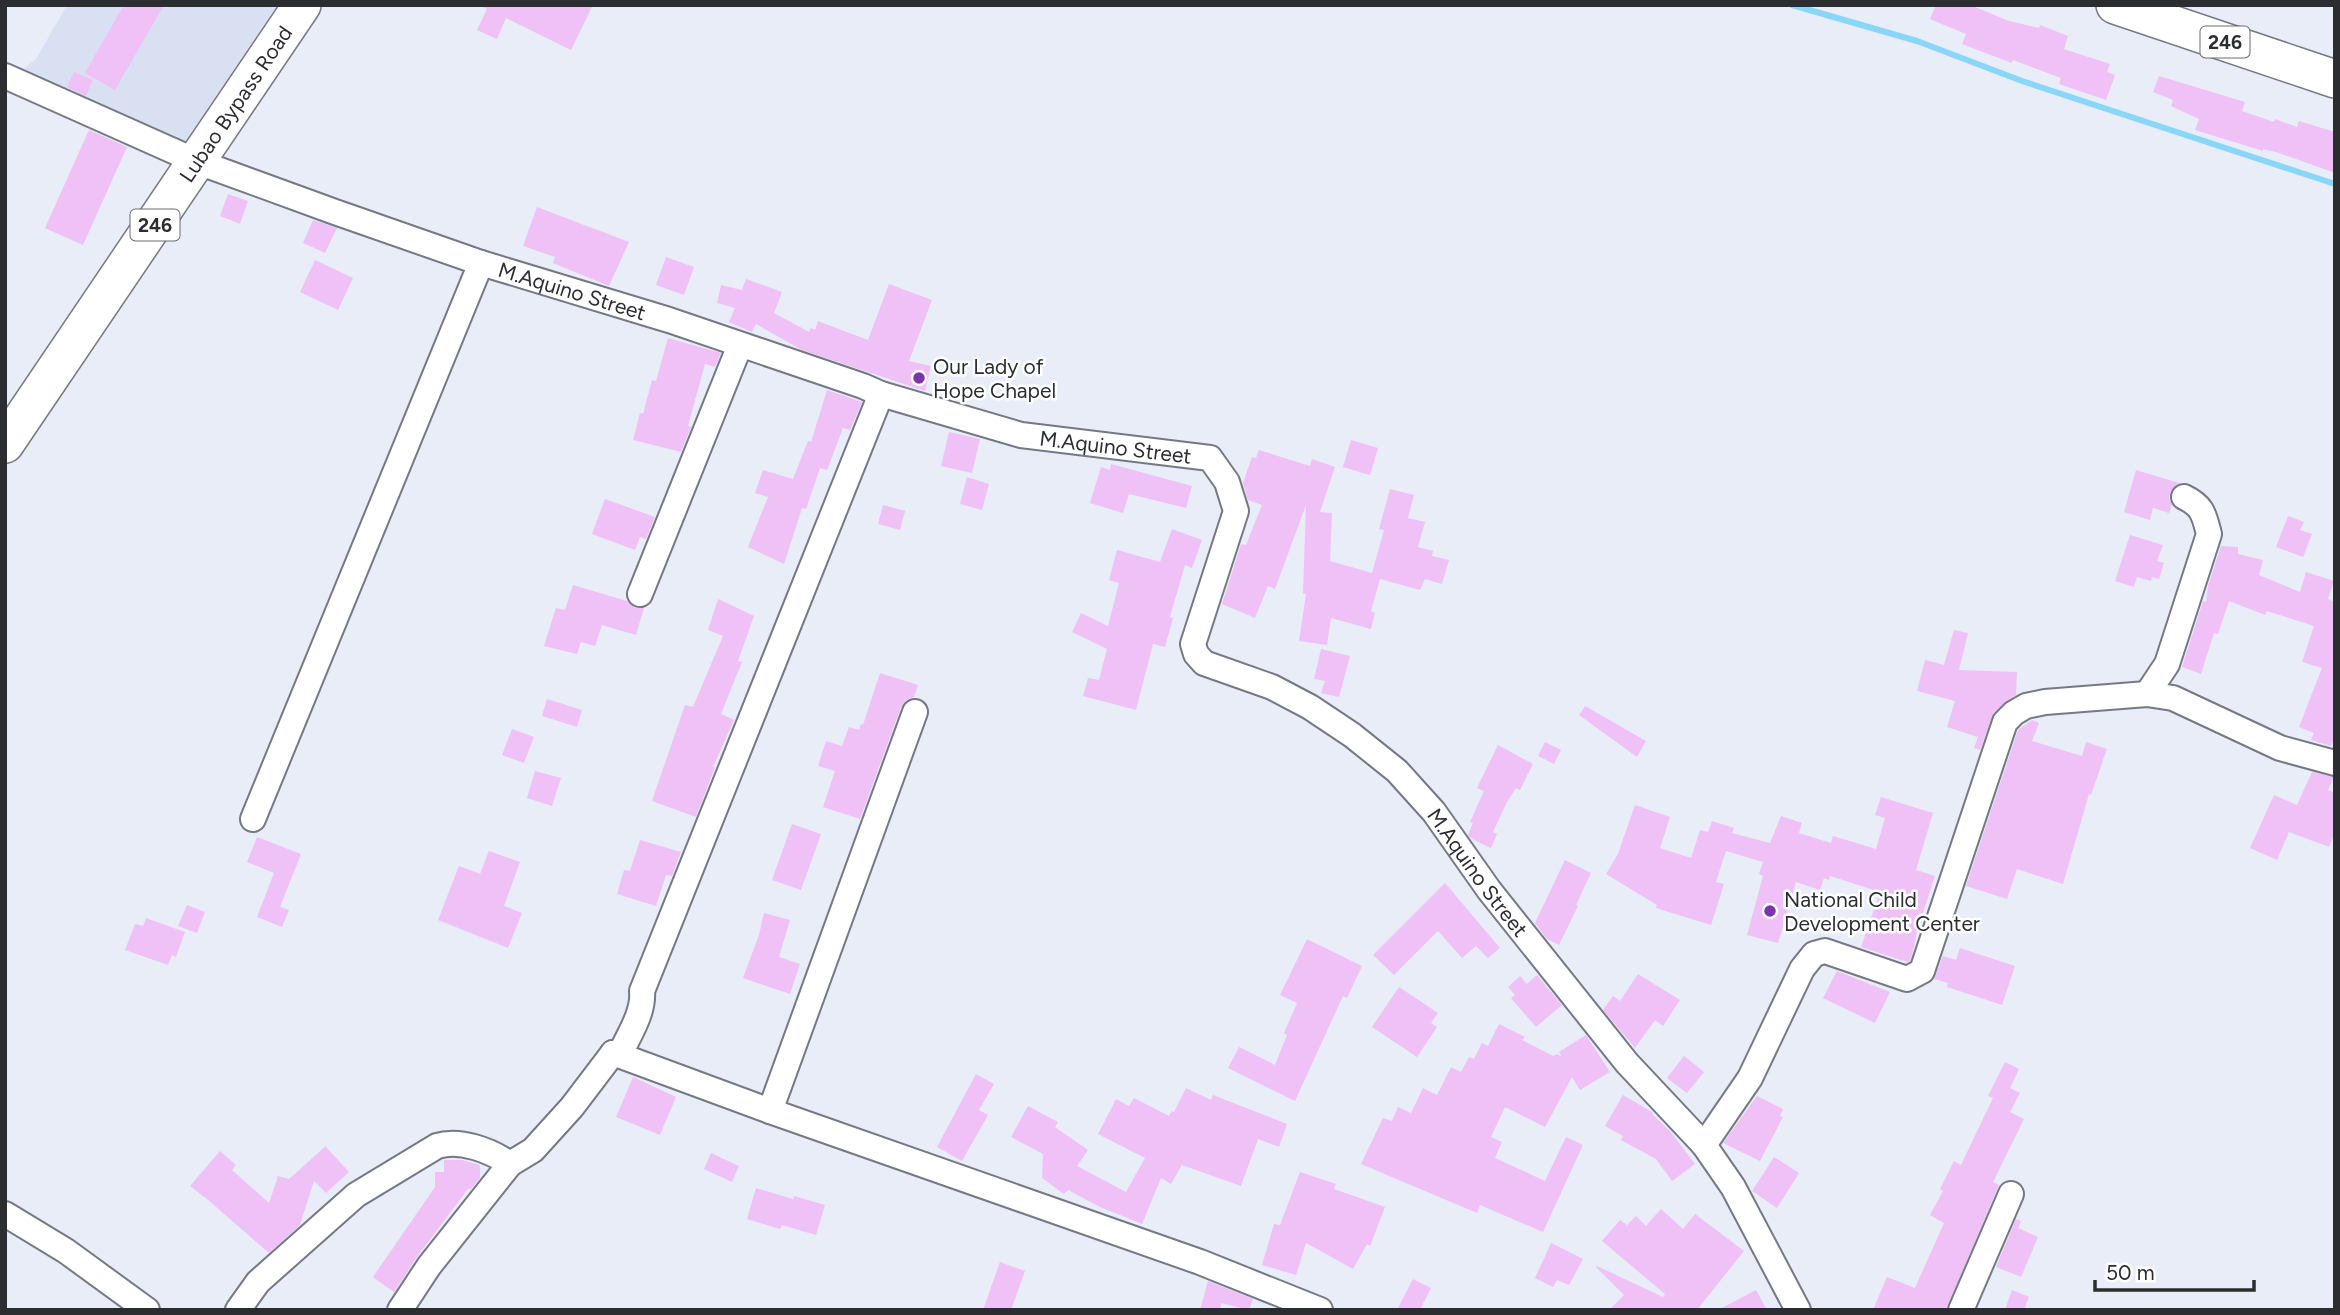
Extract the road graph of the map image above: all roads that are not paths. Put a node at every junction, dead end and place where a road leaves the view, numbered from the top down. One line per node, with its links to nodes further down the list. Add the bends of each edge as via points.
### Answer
1 (302, 5): 5 (highway, Lubao Bypass Road / 246)
2 (2115, 5): 4 (highway, 246)
3 (5, 76): 5 (street, M.Aquino Street)
4 (2335, 79)
5 (198, 162): 6 (street, M.Aquino Street); 9 (highway, Lubao Bypass Road / 246)
6 (481, 263): 7 (street, M.Aquino Street); 15 (street)
7 (740, 345): 8 (street, M.Aquino Street); 11 (street)
8 (881, 394): 16 (street, via 642,991 635,1022 621,1052); 18 (street, M.Aquino Street, via 1021,435 1210,458 1227,482 1236,511 1194,644 1196,654 1212,667 1272,687 1310,706 1397,771 1434,812 1489,890 1627,1063)
9 (5, 444)
10 (2184, 497): 12 (street, via 2196,503 2205,516 2209,534 2167,664)
11 (640, 594)
12 (2147, 694): 14 (street, via 2174,698 2280,748); 18 (street, via 2045,702 2014,713 2006,722 1922,971 1907,979 1825,951 1814,954 1802,969 1750,1078)
13 (915, 712): 17 (street)
14 (2335, 762)
15 (253, 819)
16 (613, 1053): 17 (street); 19 (street, via 533,1150)
17 (770, 1111): 25 (street, via 1200,1262)
18 (1704, 1144): 26 (street, M.Aquino Street, via 1733,1187)
19 (510, 1164): 23 (street, via 463,1144 437,1146 356,1195 258,1282); 24 (street)
20 (2011, 1194): 27 (street)
21 (5, 1214): 22 (street, via 66,1251)
22 (146, 1310)
23 (238, 1310)
24 (400, 1310)
25 (1320, 1310)
26 (1798, 1310)
27 (1961, 1310)

